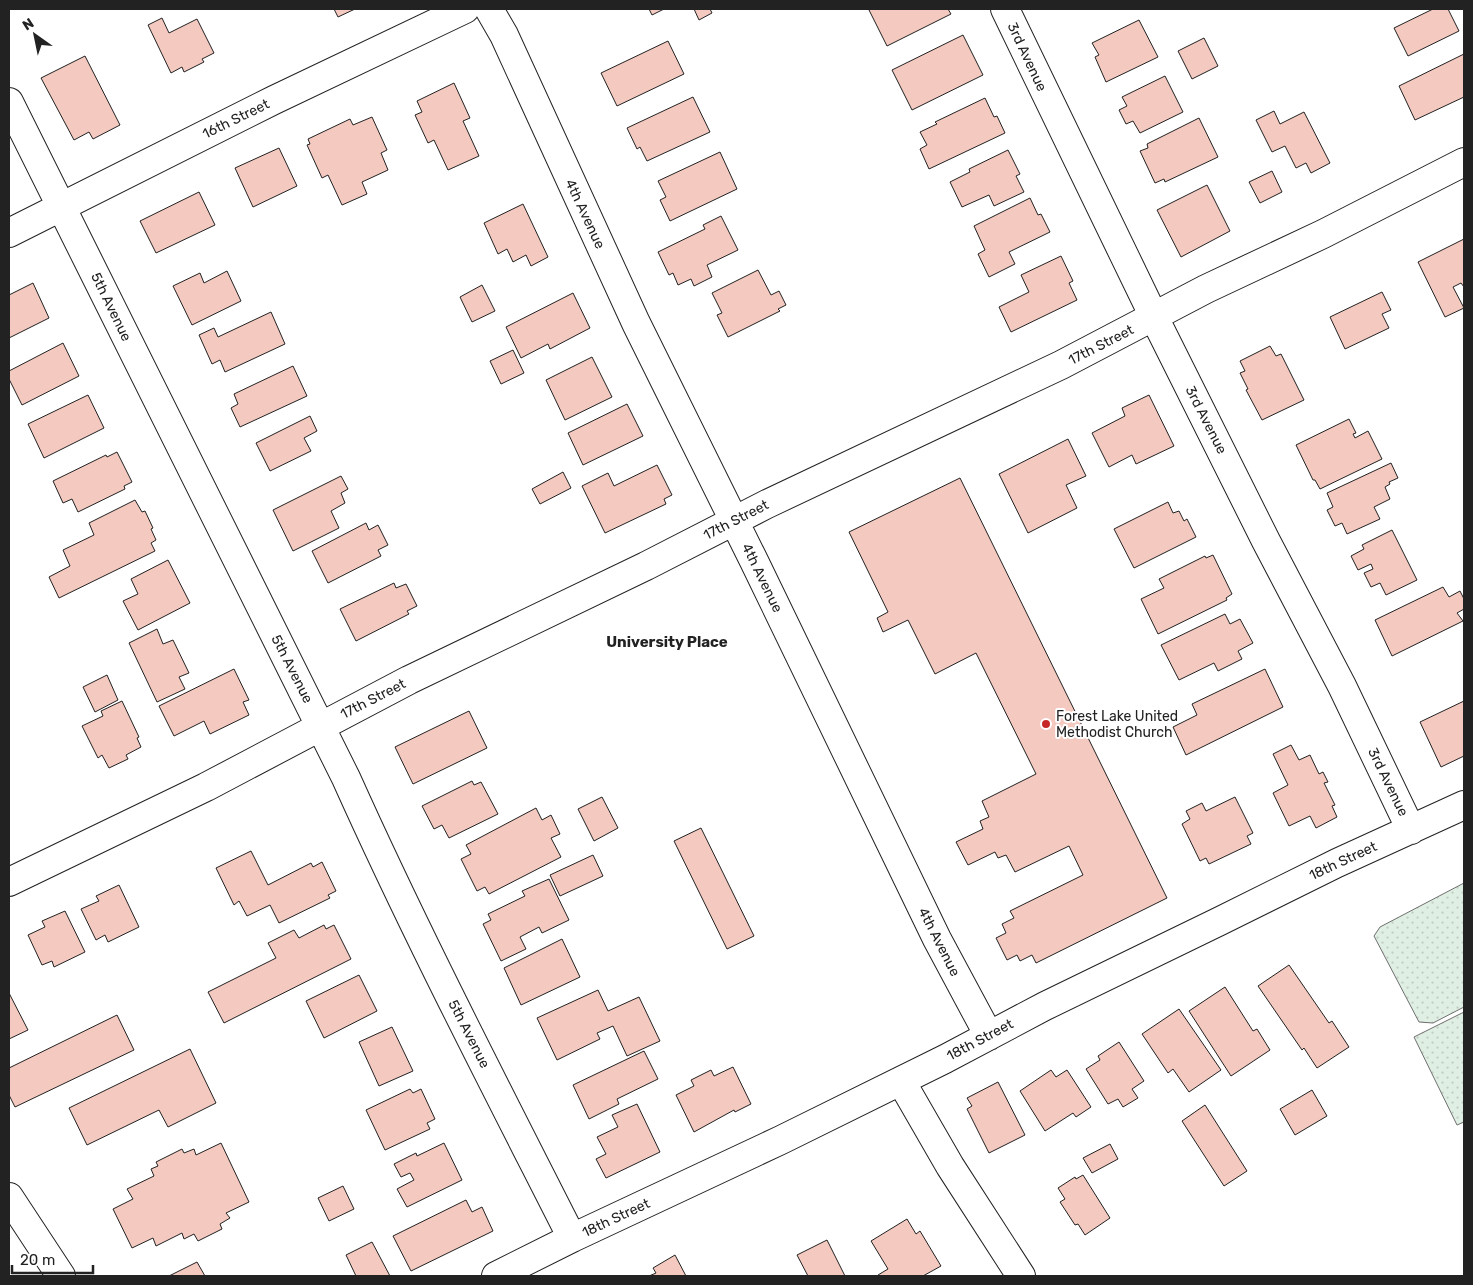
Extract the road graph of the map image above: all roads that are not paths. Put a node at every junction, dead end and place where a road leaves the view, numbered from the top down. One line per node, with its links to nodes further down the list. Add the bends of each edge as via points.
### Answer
1 (465, 9): 6 (street, 16th Street)
2 (489, 9): 9 (street, 4th Avenue)
3 (1005, 9): 8 (street, 3rd Avenue)
4 (9, 102): 6 (street, 5th Avenue)
5 (1464, 162): 8 (street, 17th Street)
6 (61, 206): 7 (street, 16th Street); 10 (street, 5th Avenue)
7 (9, 233)
8 (1154, 317): 9 (street, 17th Street, via 1061,365); 12 (street, 3rd Avenue)
9 (733, 521): 10 (street, 17th Street); 14 (street, 4th Avenue, via 937,939)
10 (320, 726): 13 (street, 17th Street, via 206,787); 17 (street, 5th Avenue, via 389,872)
11 (1464, 805): 12 (street, 18th Street)
12 (1412, 830): 14 (street, 18th Street, via 1337,863)
13 (9, 882)
14 (989, 1036): 15 (street, 18th Street)
15 (901, 1081): 17 (street, 18th Street); 20 (street, via 950,1166)
16 (9, 1197): 18 (street)
17 (572, 1238): 19 (street, 18th Street)
18 (61, 1276)
19 (496, 1276)
20 (1021, 1276)

